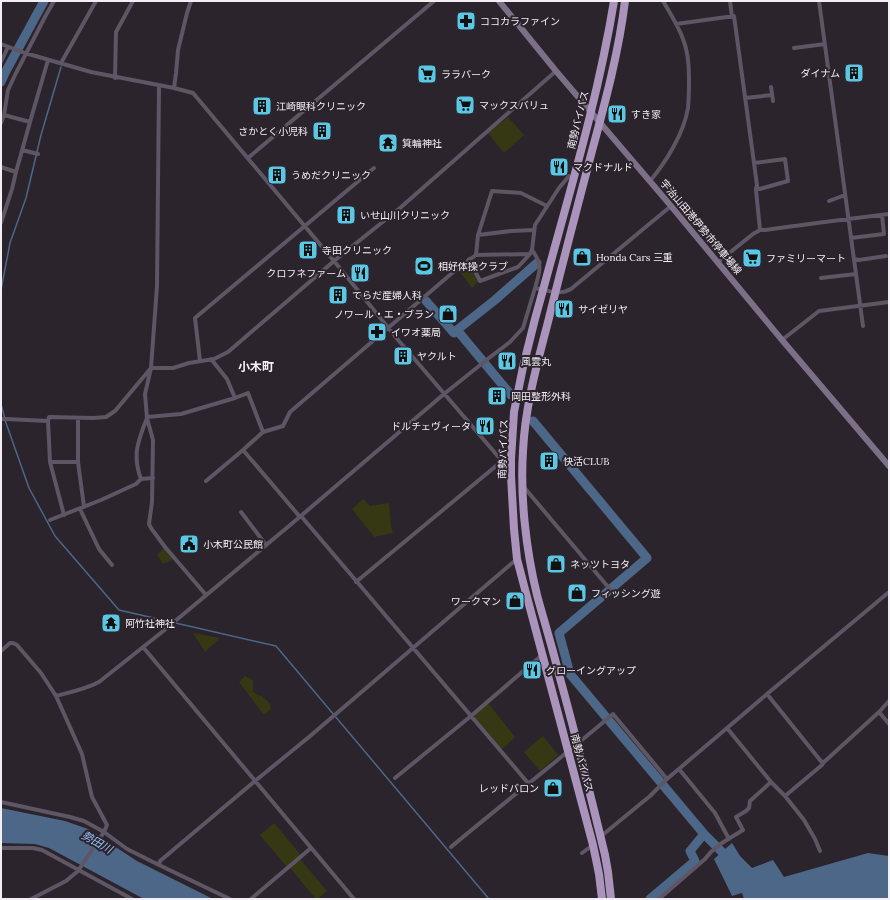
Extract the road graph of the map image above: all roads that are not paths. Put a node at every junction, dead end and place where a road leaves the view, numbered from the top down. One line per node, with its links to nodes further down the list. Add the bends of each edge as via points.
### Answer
1 (54, 1): 18 (street)
2 (96, 1): 21 (street)
3 (133, 1): 23 (street, via 116,32)
4 (191, 1): 26 (street, via 178,50)
5 (434, 1): 37 (street)
6 (499, 1): 22 (main road, 宇治山田港伊勢市停車場線)
7 (614, 1): 30 (highway, 南勢バイパス)
8 (625, 1): 33 (highway, 南勢バイパス)
9 (663, 1): 13 (street)
10 (730, 1): 12 (street)
11 (819, 1): 15 (street)
12 (732, 16): 13 (street); 28 (street)
13 (676, 24): 43 (street, via 684,39 688,56 688,110 678,137 664,163)
14 (1, 44): 16 (street)
15 (825, 44): 17 (street); 45 (street)
16 (9, 47): 18 (street); 20 (street)
17 (794, 48)
18 (26, 53): 19 (street); 31 (street, via 8,90)
19 (48, 60): 21 (street); 32 (street)
20 (1, 62)
21 (61, 64): 23 (street)
22 (556, 71): 30 (main road, 宇治山田港伊勢市停車場線); 63 (street, via 400,208)
23 (115, 78): 24 (street)
24 (159, 86): 26 (street); 76 (street, via 158,286)
25 (771, 87): 27 (street)
26 (174, 88): 37 (street, via 193,93)
27 (772, 95): 28 (street); 29 (street)
28 (745, 98): 38 (street)
29 (773, 101)
30 (590, 111): 33 (main road, 宇治山田港伊勢市停車場線); 67 (highway, 南勢バイパス)
31 (4, 115): 32 (street); 34 (street)
32 (30, 122): 35 (street)
33 (600, 123): 43 (main road, 宇治山田港伊勢市停車場線); 68 (highway, 南勢バイパス)
34 (1, 124)
35 (22, 150): 36 (street); 41 (street)
36 (36, 154)
37 (248, 158): 53 (street)
38 (754, 163): 44 (street); 44 (street, via 785,159 788,181)
39 (1, 167): 41 (street)
40 (374, 168): 53 (street)
41 (16, 172): 52 (street)
42 (569, 176): 47 (street)
43 (650, 181): 48 (main road, 宇治山田港伊勢市停車場線)
44 (756, 188): 55 (street)
45 (845, 195): 46 (street); 51 (street)
46 (829, 201)
47 (547, 206): 54 (street); 56 (street, via 521,193 492,191)
48 (671, 206): 64 (main road, 宇治山田港伊勢市停車場線); 68 (street, via 571,289 562,293)
49 (889, 214): 50 (street)
50 (882, 215): 51 (street); 57 (street, via 884,234)
51 (848, 220): 55 (street); 57 (street)
52 (1, 223)
53 (305, 226): 63 (street); 75 (street, via 195,318)
54 (534, 230): 56 (street); 58 (street)
55 (760, 230): 64 (street)
56 (478, 235): 59 (street)
57 (851, 238): 62 (street)
58 (531, 252): 59 (street); 61 (street, via 518,267 480,280); 67 (street, via 538,258)
59 (476, 255): 61 (street)
60 (886, 256): 62 (street)
61 (469, 259): 72 (street)
62 (854, 259): 65 (street)
63 (334, 261): 72 (street); 74 (street, via 228,352)
64 (718, 262): 73 (main road, 宇治山田港伊勢市停車場線)
65 (856, 274): 66 (street); 70 (street)
66 (821, 278)
67 (539, 289): 68 (street); 77 (street, via 523,328 510,342); 85 (highway, 南勢バイパス)
68 (555, 292): 92 (highway, 南勢バイパス, via 534,376 524,431)
69 (889, 302): 70 (street)
70 (861, 306): 71 (street); 73 (street, via 819,311)
71 (863, 326)
72 (388, 328): 77 (street); 83 (street, via 290,412 283,426)
73 (782, 340): 88 (main road, 宇治山田港伊勢市停車場線)
74 (212, 359): 75 (street); 78 (street, via 228,379)
75 (200, 360): 76 (street, via 173,368)
76 (151, 368): 79 (street, via 115,411 106,417); 80 (street, via 145,394)
77 (444, 394): 85 (street); 96 (street)
78 (234, 398): 80 (street, via 181,414); 83 (street, via 248,393)
79 (78, 418): 82 (street, via 49,417); 87 (street)
80 (147, 418): 89 (street, via 153,440); 90 (street, via 138,441 138,472)
81 (3, 419): 82 (street)
82 (48, 421): 86 (street)
83 (263, 432): 84 (street)
84 (243, 450): 91 (street); 96 (street)
85 (506, 460): 99 (highway, 南勢バイパス); 101 (street)
86 (50, 462): 87 (street); 95 (street)
87 (78, 462): 93 (street)
88 (889, 466)
89 (153, 478): 90 (street); 104 (street, via 149,524)
90 (141, 479): 93 (street, via 136,484)
91 (206, 480)
92 (523, 486): 103 (street); 116 (highway, 南勢バイパス, via 524,520 537,594)
93 (82, 508): 95 (street); 100 (street, via 99,548)
94 (241, 512): 98 (street)
95 (64, 515): 97 (street)
96 (300, 516): 98 (street); 101 (street)
97 (50, 520)
98 (266, 545): 104 (street)
99 (518, 559): 106 (street); 108 (highway, 南勢バイパス)
100 (112, 565)
101 (356, 582): 106 (street)
102 (889, 592): 109 (street)
103 (614, 594)
104 (206, 595): 105 (street)
105 (143, 647): 110 (street, via 99,682); 122 (street)
106 (412, 648): 113 (street); 122 (street)
107 (1, 651): 110 (street, via 10,643 18,645)
108 (542, 655): 113 (street); 117 (highway, 南勢バイパス)
109 (767, 694): 115 (street); 118 (street)
110 (56, 696): 127 (street, via 82,754 92,797 107,825)
111 (889, 701): 112 (street)
112 (879, 712): 114 (street); 118 (street)
113 (471, 716): 120 (street); 124 (street)
114 (889, 724)
115 (727, 728): 119 (street); 123 (street)
116 (577, 744): 117 (street); 121 (street, via 613,714); 128 (highway, 南勢バイパス)
117 (568, 751): 124 (street); 130 (highway, 南勢バイパス)
118 (823, 763): 125 (street)
119 (679, 769): 121 (street); 129 (street, via 715,813)
120 (395, 778)
121 (667, 779): 128 (street)
122 (255, 781): 133 (street); 136 (street)
123 (771, 782): 125 (street); 129 (street, via 750,801 749,808 736,817 742,830)
124 (528, 783): 131 (street)
125 (785, 796): 134 (street, via 810,828)
126 (1, 802): 127 (street, via 84,821)
127 (104, 833): 136 (street, via 127,849); 137 (street)
128 (600, 837): 144 (highway, 南勢バイパス)
129 (729, 839): 145 (street, via 721,843)
130 (593, 845): 135 (street); 143 (highway, 南勢バイパス)
131 (451, 846)
132 (1, 848): 137 (street, via 42,850)
133 (312, 848): 141 (street); 142 (street)
134 (820, 851)
135 (582, 853)
136 (158, 865): 140 (street)
137 (78, 871): 138 (street, via 66,881); 139 (street)
138 (31, 899)
139 (132, 899)
140 (230, 899)
141 (251, 899)
142 (354, 899)
143 (602, 899)
144 (611, 899)
145 (658, 899)

